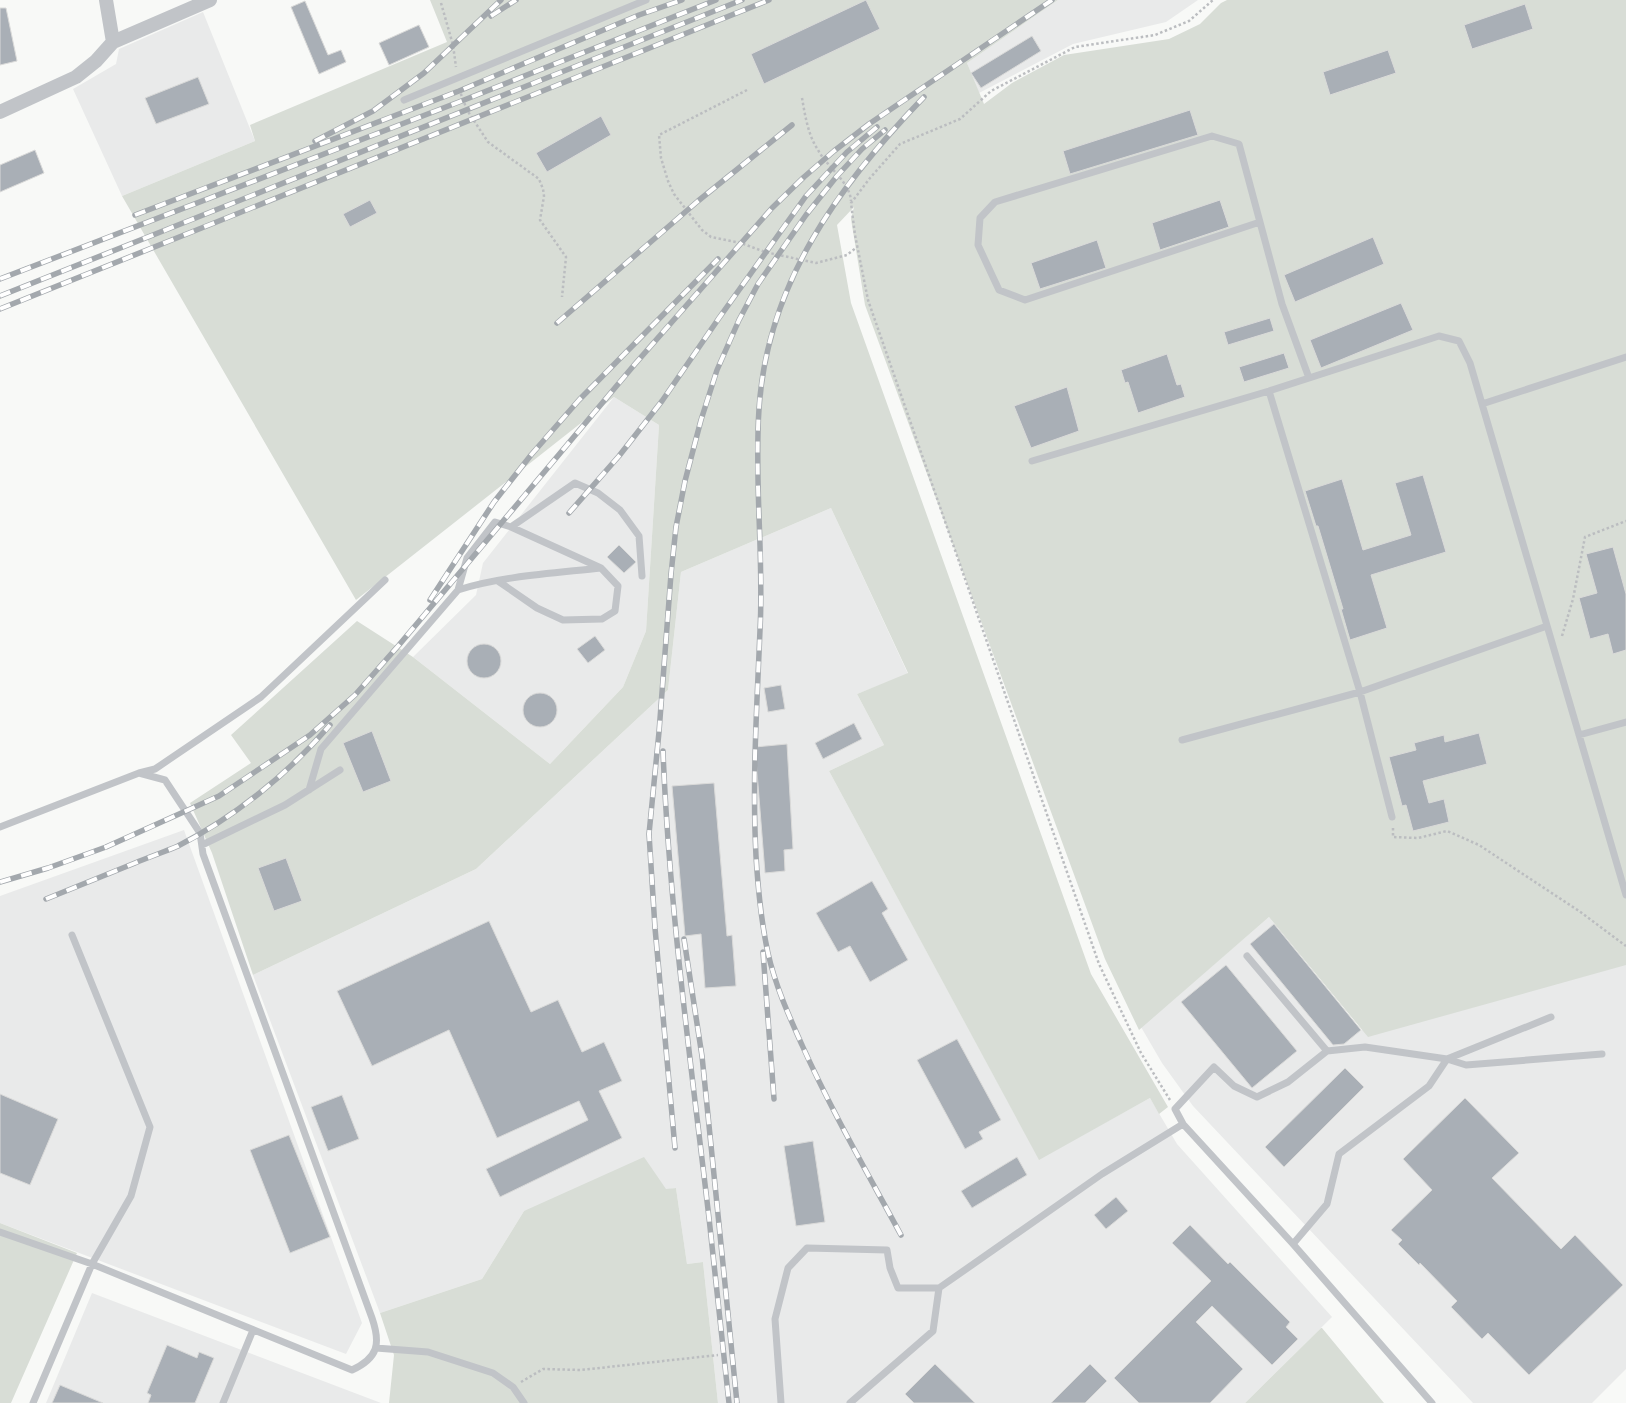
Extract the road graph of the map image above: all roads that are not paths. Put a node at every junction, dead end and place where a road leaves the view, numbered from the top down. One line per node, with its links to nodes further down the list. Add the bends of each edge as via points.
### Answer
1 (106, 0): 4 (street)
2 (210, 0): 4 (street)
3 (646, 0): 5 (lane)
4 (113, 42): 6 (street, via 76,77)
5 (404, 100)
6 (0, 112)
7 (1260, 222): 7 (lane, via 1239,144 1212,136 995,202 980,218 978,245 999,290 1025,300); 9 (lane, via 1282,304)
8 (1626, 357): 11 (lane)
9 (1309, 378): 10 (lane); 11 (lane, via 1439,336 1459,342 1470,362)
10 (1269, 391): 12 (lane); 20 (lane)
11 (1482, 404): 19 (lane)
12 (1032, 461)
13 (512, 527): 14 (lane); 15 (lane, via 575,484 598,493 620,510 639,536); 18 (lane, via 495,522 467,558)
14 (601, 568): 17 (lane); 17 (lane, via 618,586 615,611 602,618 563,620 536,608)
15 (642, 576)
16 (385, 580): 25 (lane, via 261,697 155,769)
17 (498, 580): 18 (lane)
18 (458, 590): 26 (lane, via 321,749)
19 (1547, 626): 20 (lane); 22 (lane)
20 (1360, 692): 23 (lane); 27 (lane)
21 (1626, 722): 22 (lane)
22 (1579, 735): 30 (lane)
23 (1182, 740)
24 (340, 770): 26 (lane)
25 (139, 773): 28 (lane); 29 (lane, via 165,780 200,833)
26 (309, 790): 29 (lane)
27 (1392, 817)
28 (0, 827)
29 (202, 845): 43 (lane, via 372,1318)
30 (1626, 895)
31 (72, 935): 40 (lane, via 150,1127 131,1196)
32 (1247, 956): 34 (lane)
33 (1551, 1017): 36 (lane)
34 (1327, 1051): 36 (lane, via 1365,1047); 37 (lane, via 1288,1082 1257,1097 1234,1086 1214,1067 1175,1109)
35 (1602, 1054): 36 (lane, via 1466,1065)
36 (1447, 1059): 39 (lane, via 1429,1086 1339,1154 1327,1204)
37 (1183, 1124): 39 (lane); 41 (lane, via 1102,1174)
38 (0, 1232): 40 (lane)
39 (1294, 1244): 49 (lane)
40 (92, 1264): 42 (lane); 44 (lane)
41 (939, 1288): 47 (lane, via 898,1288 887,1250 807,1248 788,1268 775,1319); 48 (lane, via 932,1331)
42 (253, 1330): 43 (lane, via 352,1370 366,1364); 45 (lane)
43 (376, 1348): 46 (lane, via 428,1352 493,1374 513,1387)
44 (33, 1403)
45 (223, 1403)
46 (524, 1403)
47 (781, 1403)
48 (850, 1403)
49 (1432, 1403)

